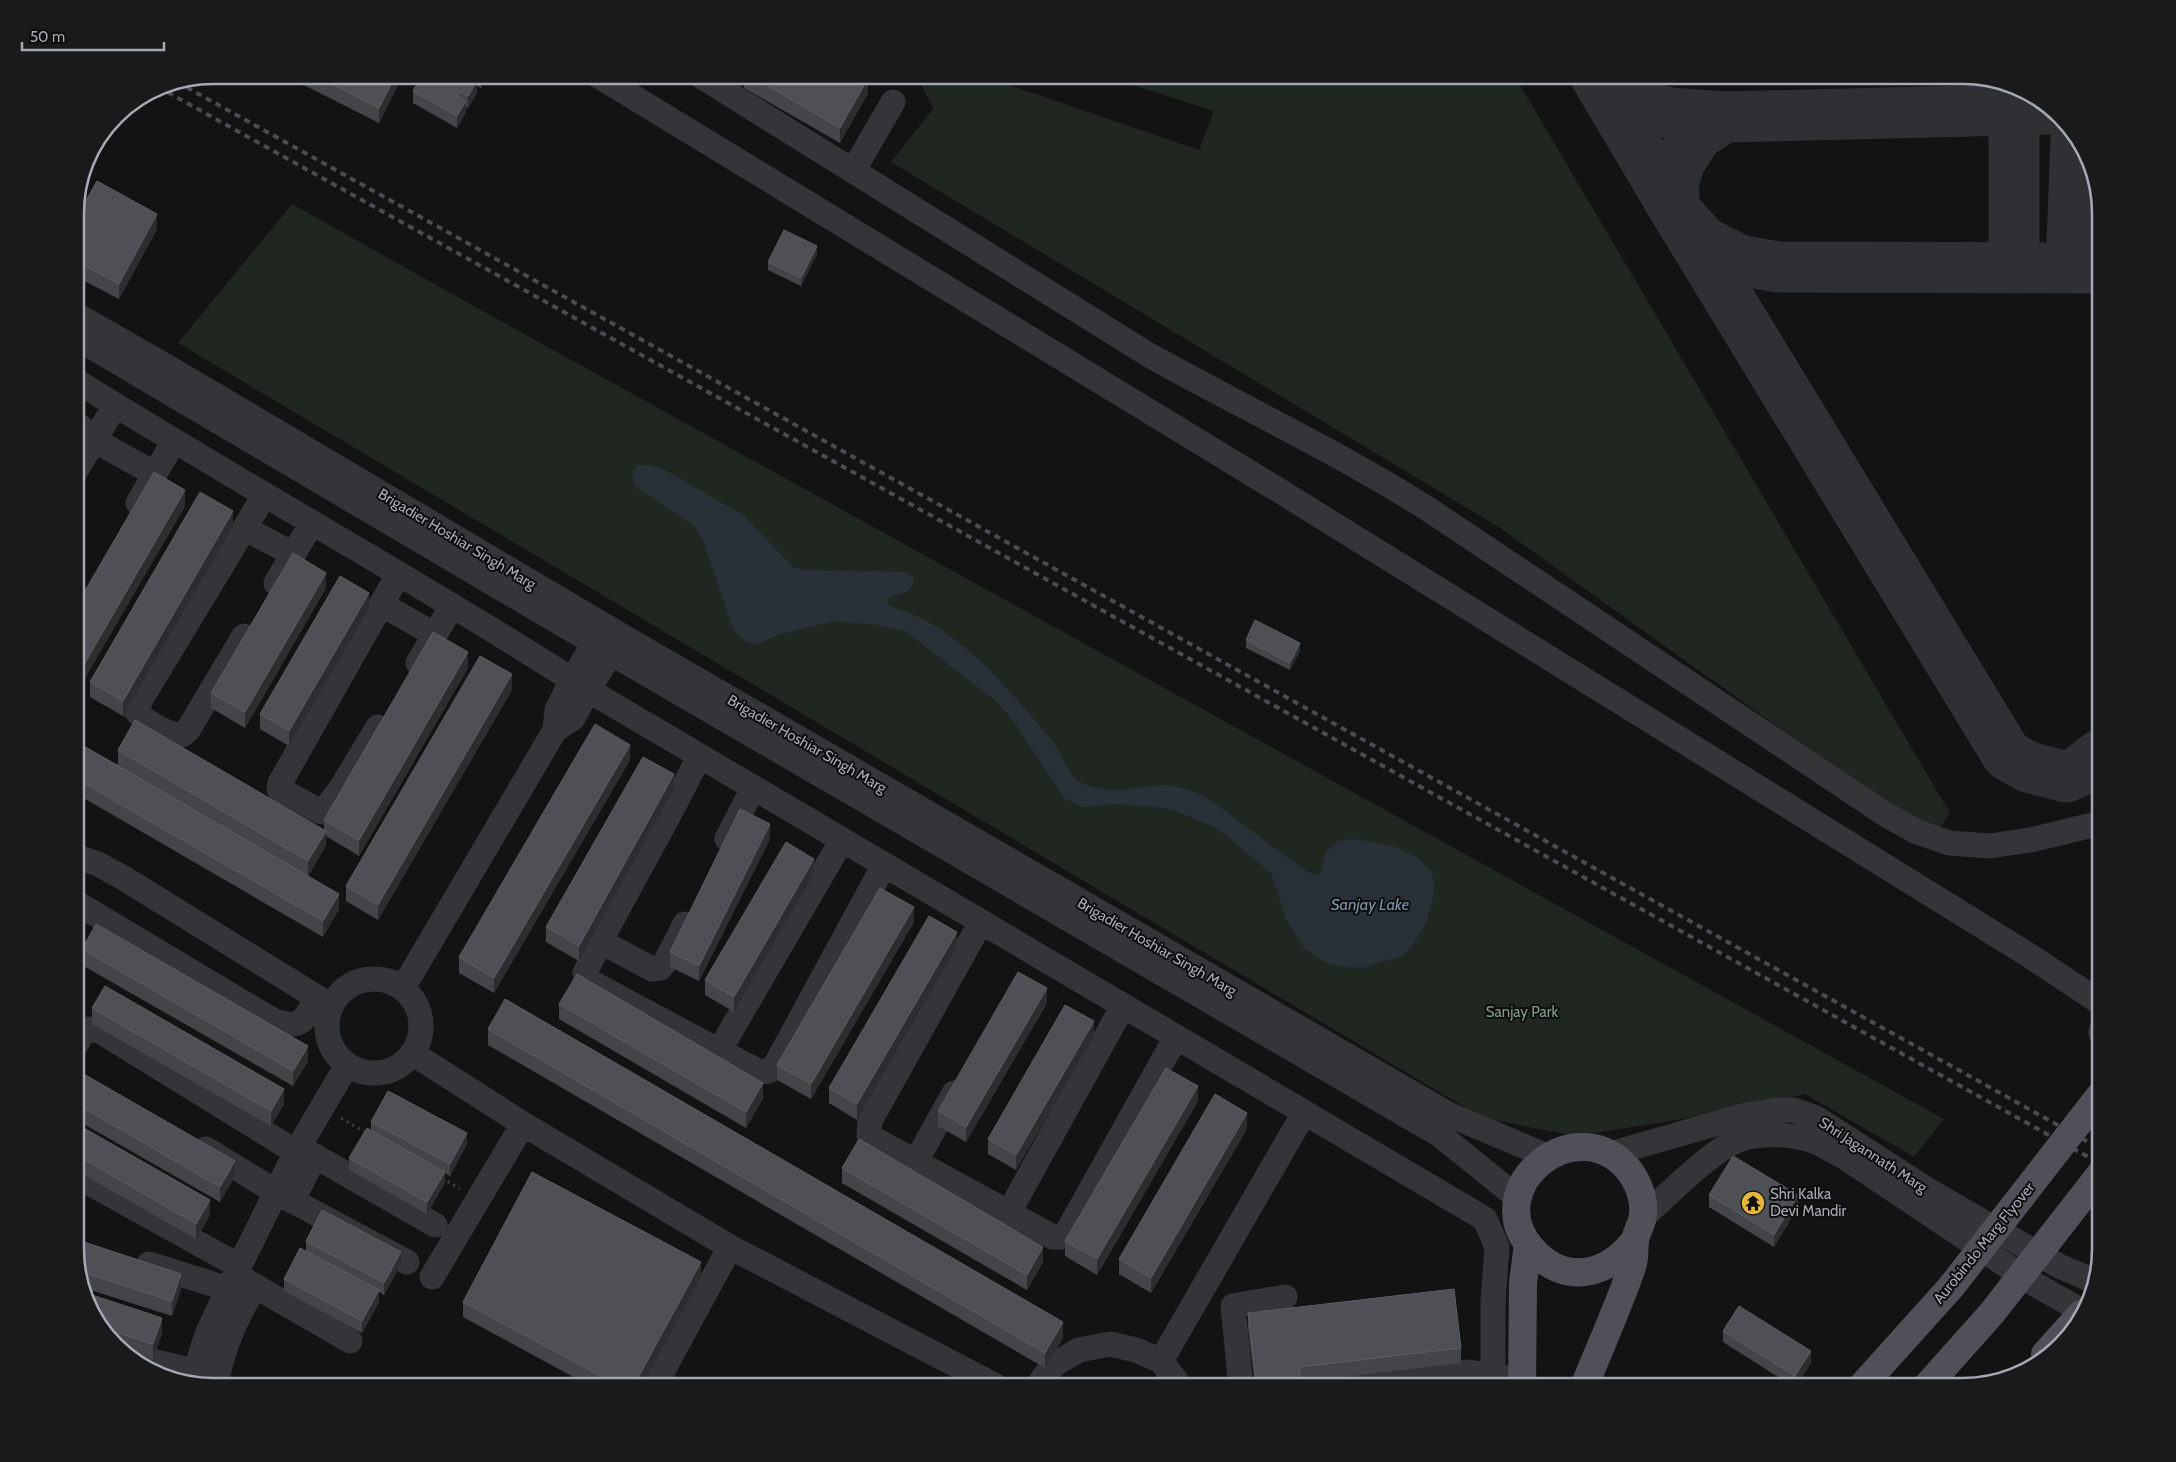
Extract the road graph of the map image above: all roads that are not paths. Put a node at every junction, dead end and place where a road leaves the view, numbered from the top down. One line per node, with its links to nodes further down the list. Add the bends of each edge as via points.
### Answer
1 (612, 84): 38 (street, via 1275,488)
2 (713, 84): 4 (street)
3 (893, 102): 4 (street)
4 (853, 171): 28 (street, via 1149,355 1386,482 1885,814 1917,832 1949,843 1990,846)
5 (84, 319): 22 (street, Brigadier Hoshiar Singh Marg, via 180,374)
6 (84, 342): 22 (street, Brigadier Hoshiar Singh Marg)
7 (84, 386): 8 (street)
8 (115, 406): 9 (street); 11 (street)
9 (84, 429)
10 (84, 431): 12 (street)
11 (174, 441): 12 (street); 13 (street)
12 (155, 474): 15 (street)
13 (264, 496): 14 (street); 16 (street)
14 (312, 523): 17 (street); 18 (street)
15 (125, 526)
16 (246, 529): 17 (street); 17 (street, via 135,709 139,715 176,735 188,730)
17 (293, 554)
18 (398, 575): 19 (street); 20 (street)
19 (381, 604): 21 (street); 25 (street, via 279,789 323,812)
20 (452, 606): 21 (street); 23 (street)
21 (435, 635): 24 (street)
22 (608, 639): 23 (street); 53 (street, Brigadier Hoshiar Singh Marg, via 1450,1115); 58 (street, Brigadier Hoshiar Singh Marg, via 1440,1135)
23 (580, 685): 26 (street); 37 (street, via 573,718 555,730)
24 (404, 686)
25 (388, 711)
26 (699, 756): 27 (street); 36 (street)
27 (753, 788): 29 (street); 30 (street)
28 (2092, 824)
29 (842, 840): 32 (street); 43 (street)
30 (719, 855)
31 (84, 859): 39 (street, via 122,877)
32 (884, 865): 35 (street); 43 (street, via 776,1064 769,1071 760,1072)
33 (697, 899): 36 (street, via 660,968 652,969)
34 (84, 907): 39 (street, via 274,1021 294,1025)
35 (981, 922): 40 (street, via 1026,962); 54 (street, via 870,1120 869,1134 874,1139)
36 (600, 942): 43 (street, via 585,973 587,980)
37 (404, 988): 39 (street, via 394,982 374,979 356,983); 44 (street, via 416,1003 420,1030)
38 (2092, 997)
39 (325, 1002): 45 (street, via 328,1038 335,1054)
40 (1123, 1006): 42 (street); 59 (street)
41 (84, 1033): 51 (street, via 89,1029 100,1030)
42 (1176, 1037): 48 (street); 59 (street, via 1067,1232 1061,1237 1053,1237)
43 (719, 1051)
44 (412, 1053): 45 (street, via 400,1064 381,1072 364,1072); 49 (street)
45 (347, 1065): 51 (street, via 327,1098)
46 (966, 1071): 54 (street)
47 (2092, 1106): 86 (main road, Aurobindo Marg Flyover, bridge, via 1951,1287)
48 (1304, 1113): 72 (street); 83 (street, via 1485,1220 1497,1247)
49 (524, 1124): 63 (street); 66 (street)
50 (185, 1137): 57 (street)
51 (303, 1152): 57 (street); 60 (street)
52 (1610, 1154): 53 (main road, via 1589,1147 1568,1148); 61 (main road, via 1636,1181 1642,1198); 68 (street, Shri Jagannath Marg, via 1746,1115 1794,1110 1816,1118 1928,1190 2059,1266)
53 (1547, 1156): 58 (main road, via 1528,1174)
54 (915, 1163): 59 (street)
55 (84, 1181): 67 (street)
56 (2092, 1184): 87 (main road, bridge, via 1992,1312)
57 (284, 1196): 65 (street); 67 (street)
58 (1518, 1198): 62 (main road, via 1519,1222)
59 (1008, 1214)
60 (435, 1225)
61 (1639, 1229): 62 (main road, via 1624,1254 1609,1265 1592,1271 1574,1272 1556,1267 1540,1258); 70 (street, Shri Jagannath Marg, via 1721,1149 1741,1139 1797,1137 1817,1142 1843,1156 2031,1282); 85 (main road, via 1633,1265)
62 (1528, 1244): 84 (main road)
63 (730, 1247): 76 (street); 77 (street)
64 (129, 1257): 67 (street)
65 (407, 1262)
66 (432, 1277)
67 (240, 1279): 71 (street); 74 (street, via 208,1332); 75 (street, via 237,1320 225,1347)
68 (2089, 1279)
69 (1285, 1297): 80 (street, via 1234,1306)
70 (2077, 1309)
71 (350, 1341)
72 (1161, 1361): 78 (street, via 1136,1350 1110,1344 1079,1350 1055,1364); 79 (street)
73 (154, 1364): 74 (street)
74 (194, 1376)
75 (217, 1378)
76 (659, 1378)
77 (981, 1378)
78 (1042, 1378)
79 (1174, 1378)
80 (1240, 1378)
81 (1374, 1378): 82 (street, via 1469,1372)
82 (1485, 1378)
83 (1493, 1378)
84 (1522, 1378)
85 (1588, 1378)
86 (1869, 1378)
87 (1934, 1378)

